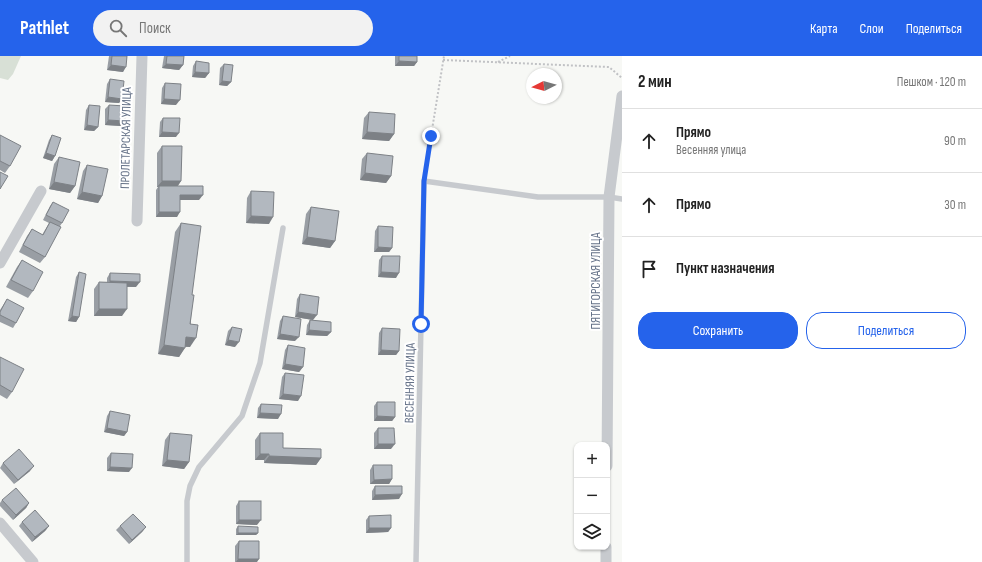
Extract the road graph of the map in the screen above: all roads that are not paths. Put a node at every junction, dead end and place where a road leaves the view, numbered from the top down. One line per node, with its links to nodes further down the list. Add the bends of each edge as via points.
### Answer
1 (142, 56): 6 (street, ПРОЛЕТАРСКАЯ УЛИЦА)
2 (622, 96): 4 (street, ПЯТИГОРСКАЯ УЛИЦА)
3 (41, 191): 8 (street)
4 (609, 197): 5 (lane); 9 (street, ПЯТИГОРСКАЯ УЛИЦА); 14 (lane, ВЕСЕННЯЯ УЛИЦА, via 538,198 424,181)
5 (622, 199)
6 (137, 221)
7 (282, 228): 13 (lane, via 260,363 242,416 199,467 190,486 187,501)
8 (0, 263)
9 (607, 442)
10 (0, 523): 12 (street)
11 (606, 550): 15 (street)
12 (33, 562)
13 (187, 562)
14 (416, 562)
15 (606, 562)

